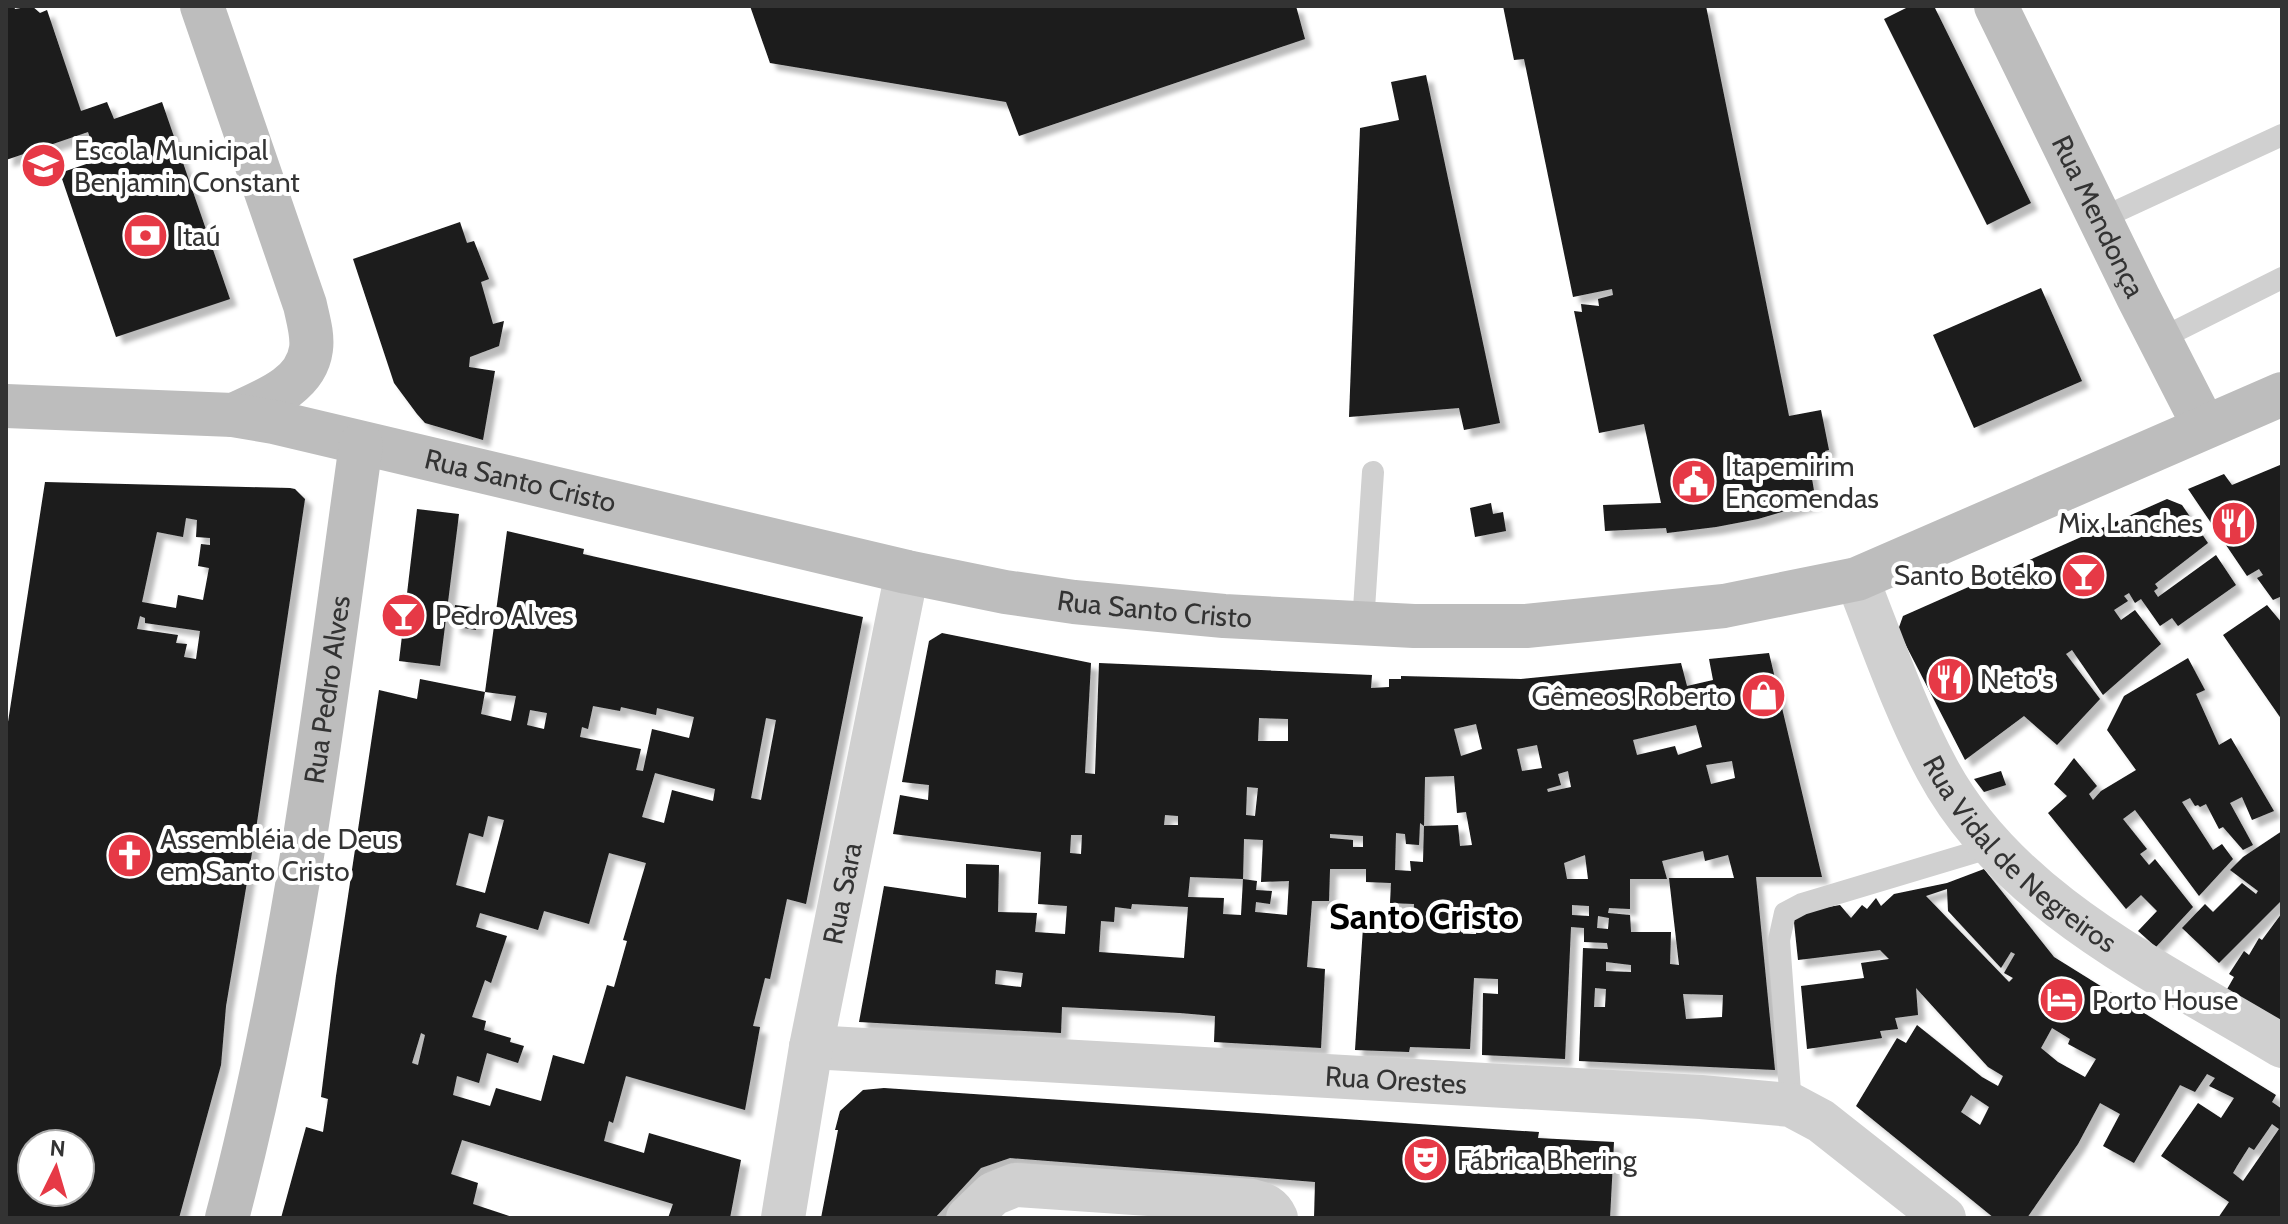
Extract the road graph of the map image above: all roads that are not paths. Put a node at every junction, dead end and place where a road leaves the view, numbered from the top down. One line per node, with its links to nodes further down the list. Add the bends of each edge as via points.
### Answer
1 (202, 6): 9 (main road, via 310,331 307,364 295,381)
2 (1996, 6): 4 (main road, Rua Mendonça)
3 (2282, 135): 4 (lane)
4 (2100, 219): 6 (main road, Rua Mendonça)
5 (2282, 278): 6 (lane)
6 (2160, 339): 10 (main road, Rua Mendonça)
7 (2282, 394): 10 (main road, Rua Santo Cristo)
8 (6, 406): 9 (main road, Rua Santo Cristo)
9 (233, 415): 11 (main road, Rua Santo Cristo)
10 (2204, 426): 14 (main road, Rua Santo Cristo)
11 (361, 444): 13 (main road, Rua Santo Cristo); 21 (main road, Rua Pedro Alves, via 299,874 250,1133)
12 (1373, 472): 15 (lane)
13 (907, 572): 15 (main road, Rua Santo Cristo, via 1074,602); 18 (street, Rua Sara)
14 (1857, 579): 15 (main road, Rua Santo Cristo, via 1724,606 1526,626); 16 (street, Rua Vidal de Negreiros, via 1938,771)
15 (1363, 624)
16 (1992, 847): 17 (street, Rua Vidal de Negreiros, via 2108,941); 19 (lane, via 1785,913 1779,940)
17 (2282, 1046)
18 (811, 1047): 19 (street, Rua Orestes); 22 (street, Rua Sara)
19 (1791, 1105): 25 (street, Rua Orestes, via 1821,1121)
20 (1057, 1202): 23 (street, via 1015,1185 993,1194); 24 (street, via 1252,1201 1264,1204)
21 (227, 1218)
22 (783, 1218)
23 (968, 1218)
24 (1276, 1218)
25 (1944, 1218)

